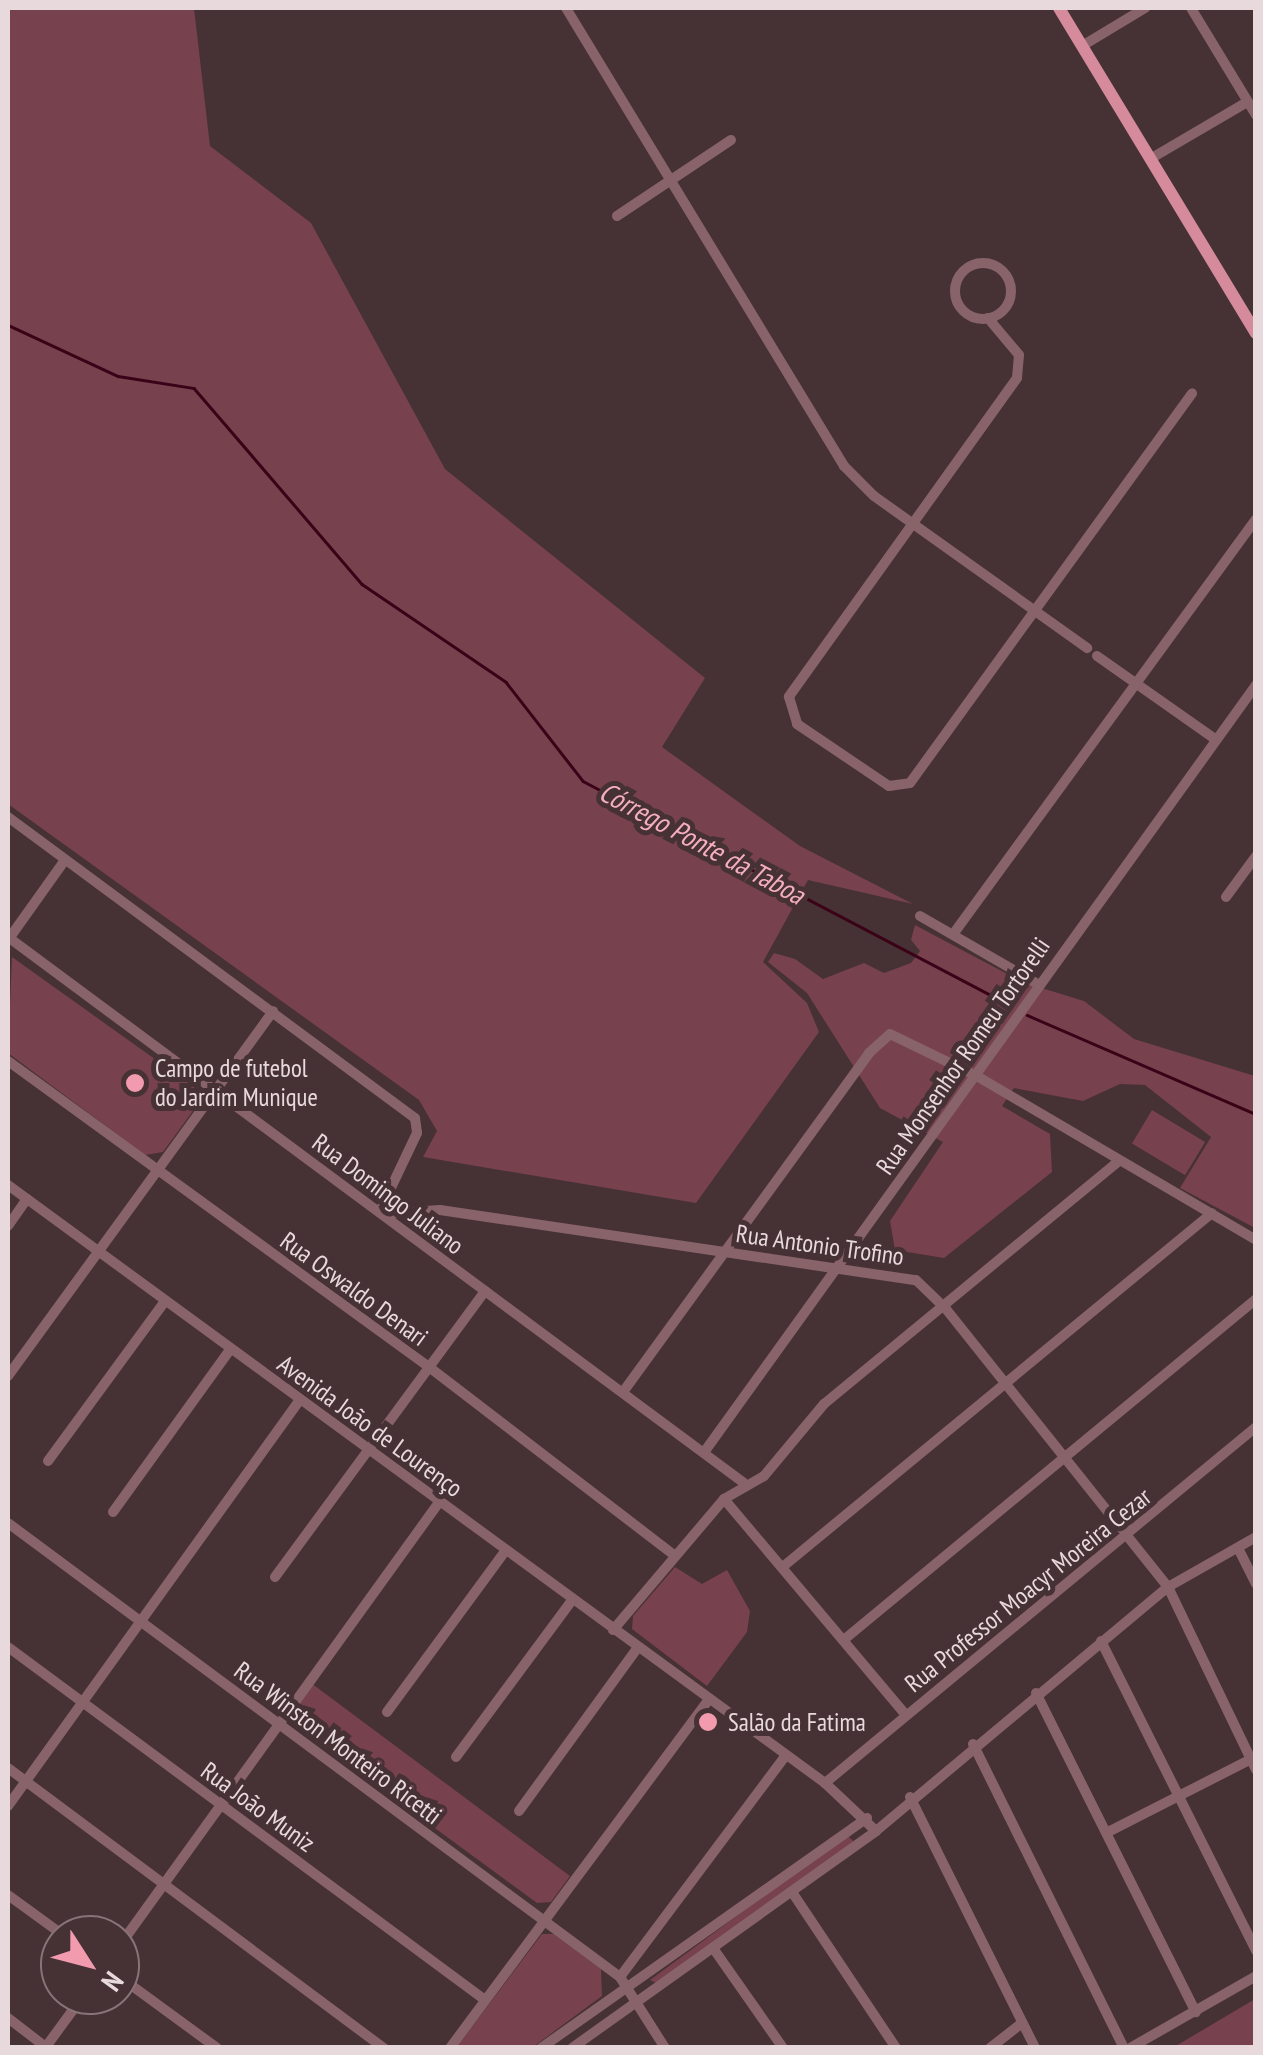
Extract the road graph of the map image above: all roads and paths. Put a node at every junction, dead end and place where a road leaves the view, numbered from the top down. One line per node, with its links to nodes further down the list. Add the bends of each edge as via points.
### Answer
1 (566, 8): 10 (street)
2 (1058, 8): 5 (main road)
3 (1144, 8): 5 (street)
4 (1191, 8): 6 (street)
5 (1082, 46): 9 (main road)
6 (1247, 102): 7 (street); 9 (street)
7 (1256, 115)
8 (731, 140): 10 (street)
9 (1150, 159): 13 (main road)
10 (672, 182): 11 (street); 16 (street, via 834,454)
11 (617, 216)
12 (988, 318): 12 (street, via 1006,308 1012,289 998,266 978,263 958,279 956,299 969,315); 16 (street, via 1016,350 1020,372)
13 (1256, 333)
14 (1192, 393): 17 (street)
15 (1256, 518): 20 (street)
16 (912, 523): 17 (street); 17 (street, via 790,692 788,708 798,724 889,786 906,786)
17 (1036, 612): 18 (street)
18 (1086, 648)
19 (1097, 656): 20 (street)
20 (1135, 683): 22 (street); 28 (street)
21 (1256, 684): 22 (street, Rua Monsenhor Romeu Tortorelli)
22 (1215, 739): 30 (street, Rua Monsenhor Romeu Tortorelli)
23 (8, 817): 25 (street)
24 (1256, 856): 26 (street)
25 (65, 860): 29 (street); 31 (street)
26 (1226, 898)
27 (920, 916): 28 (street)
28 (954, 934): 30 (street)
29 (8, 939): 34 (street, Rua Domingo Juliano)
30 (1038, 984): 33 (street, Rua Monsenhor Romeu Tortorelli)
31 (274, 1011): 34 (street); 39 (street, via 415,1118 417,1133)
32 (8, 1061): 36 (street, Rua Oswaldo Denari)
33 (975, 1075): 35 (street); 44 (street, via 897,1034 869,1054); 45 (street, Rua Monsenhor Romeu Tortorelli)
34 (216, 1092): 36 (street); 39 (street, Rua Domingo Juliano)
35 (1119, 1161): 40 (street); 49 (street)
36 (156, 1171): 43 (street); 51 (street, Rua Oswaldo Denari)
37 (8, 1185): 38 (street, Avenida João de Lourenço)
38 (27, 1200): 41 (street); 43 (street, Avenida João de Lourenço)
39 (382, 1213): 44 (street, Rua Antonio Trofino, via 440,1210); 46 (street, Rua Domingo Juliano)
40 (1212, 1213): 42 (street); 53 (street)
41 (8, 1226)
42 (1256, 1240)
43 (99, 1251): 48 (street, Avenida João de Lourenço); 52 (street)
44 (726, 1252): 45 (street, Rua Antonio Trofino); 54 (street)
45 (839, 1268): 49 (street, Rua Antonio Trofino, via 906,1275); 58 (street, Rua Monsenhor Romeu Tortorelli)
46 (485, 1291): 51 (street); 54 (street, Rua Domingo Juliano)
47 (1256, 1299): 59 (street)
48 (165, 1300): 50 (street, Avenida João de Lourenço); 60 (street)
49 (946, 1308): 53 (street, Rua Antonio Trofino); 61 (street, via 824,1404 764,1476)
50 (230, 1350): 55 (street, Avenida João de Lourenço); 64 (street)
51 (429, 1368): 57 (street); 70 (street, Rua Oswaldo Denari)
52 (8, 1376)
53 (1004, 1384): 59 (street, Rua Antonio Trofino); 71 (street)
54 (623, 1392): 58 (street, Rua Domingo Juliano)
55 (300, 1401): 57 (street, Avenida João de Lourenço); 76 (street)
56 (1256, 1427): 66 (street, Rua Professor Moacyr Moreira Cezar)
57 (369, 1449): 63 (street, Avenida João de Lourenço); 72 (street)
58 (705, 1451): 61 (street, Rua Domingo Juliano)
59 (1065, 1458): 66 (street, Rua Antonio Trofino); 78 (street)
60 (48, 1461)
61 (744, 1483): 62 (street)
62 (724, 1499): 70 (street); 71 (street)
63 (440, 1501): 69 (street, Avenida João de Lourenço); 87 (street, via 282,1715)
64 (113, 1512)
65 (8, 1523): 76 (street, Rua Winston Monteiro Ricetti)
66 (1128, 1534): 74 (street, Rua Antonio Trofino); 86 (street, Rua Professor Moacyr Moreira Cezar)
67 (1256, 1537): 68 (street)
68 (1238, 1548): 73 (street); 74 (street)
69 (506, 1550): 75 (street, Avenida João de Lourenço); 85 (street)
70 (674, 1555): 77 (street)
71 (784, 1565): 78 (street)
72 (275, 1577)
73 (1256, 1584)
74 (1168, 1588): 79 (street); 91 (street, Rua Antonio Trofino)
75 (572, 1600): 77 (street, Avenida João de Lourenço); 90 (street)
76 (140, 1621): 84 (street); 87 (street, Rua Winston Monteiro Ricetti)
77 (613, 1630): 81 (street, Avenida João de Lourenço)
78 (846, 1638): 86 (street)
79 (1101, 1642): 82 (street); 96 (street)
80 (8, 1646): 84 (street, Rua João Muniz)
81 (638, 1647): 83 (street, Avenida João de Lourenço); 99 (street)
82 (1036, 1693): 88 (street); 102 (street)
83 (710, 1699): 89 (street, Avenida João de Lourenço); 108 (street)
84 (81, 1701): 93 (street); 97 (street, Rua João Muniz)
85 (387, 1712)
86 (906, 1715): 94 (street, Rua Professor Moacyr Moreira Cezar)
87 (282, 1725): 97 (street); 108 (street, Rua Winston Monteiro Ricetti)
88 (972, 1744): 95 (street); 131 (street)
89 (786, 1755): 94 (street, Avenida João de Lourenço); 112 (street)
90 (456, 1757)
91 (1254, 1762): 96 (street)
92 (8, 1768): 93 (street)
93 (26, 1782): 98 (street); 103 (street)
94 (826, 1783): 100 (street, Avenida João de Lourenço)
95 (910, 1796): 101 (street); 119 (street)
96 (1179, 1796): 102 (street); 110 (street)
97 (222, 1805): 103 (street); 114 (street, Rua João Muniz)
98 (8, 1806)
99 (519, 1811)
100 (866, 1818): 101 (street, Avenida João de Lourenço); 112 (street)
101 (876, 1831): 104 (street)
102 (1110, 1832): 116 (street)
103 (165, 1885): 107 (street); 122 (street)
104 (792, 1892): 109 (street); 128 (street)
105 (8, 1895): 106 (street)
106 (40, 1918)
107 (140, 1918)
108 (544, 1921): 112 (street, Rua Winston Monteiro Ricetti); 114 (street)
109 (713, 1948): 115 (street); 127 (street)
110 (1256, 1951)
111 (1256, 1976): 116 (street)
112 (622, 1982): 115 (street, Rua Winston Monteiro Ricetti); 124 (street)
113 (140, 1991): 121 (street)
114 (485, 2000): 123 (street)
115 (634, 2004): 125 (street); 126 (street, Rua Winston Monteiro Ricetti)
116 (1196, 2012): 131 (street)
117 (69, 2015): 120 (street)
118 (8, 2018): 120 (street)
119 (1022, 2024): 129 (street); 130 (street)
120 (46, 2047)
121 (218, 2048)
122 (384, 2048)
123 (450, 2048)
124 (542, 2048)
125 (572, 2048)
126 (665, 2048)
127 (783, 2048)
128 (896, 2048)
129 (990, 2048)
130 (1036, 2048)
131 (1127, 2048)

